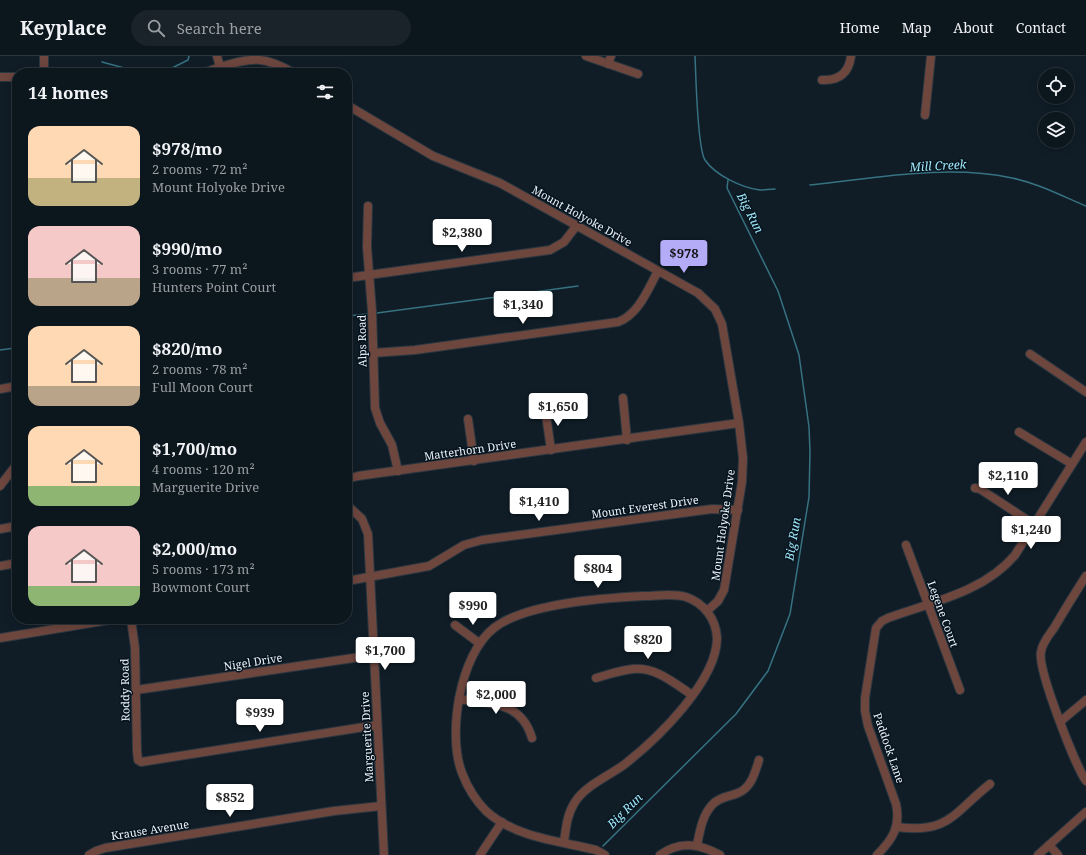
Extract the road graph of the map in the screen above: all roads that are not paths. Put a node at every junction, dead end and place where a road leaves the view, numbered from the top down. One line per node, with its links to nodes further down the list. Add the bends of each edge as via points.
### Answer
1 (217, 56): 6 (street)
2 (586, 56): 5 (street)
3 (851, 56): 11 (street, via 844,74 834,79)
4 (931, 56): 13 (street)
5 (609, 60): 8 (street)
6 (220, 67): 7 (street, via 244,59 272,62)
7 (284, 68)
8 (638, 74)
9 (0, 77): 10 (street)
10 (12, 77)
11 (822, 80)
12 (352, 108): 15 (street, Mount Holyoke Drive, via 433,156 500,183)
13 (925, 115)
14 (368, 206): 17 (street, Alps Road, via 367,247)
15 (577, 225): 16 (street, Mount Holyoke Drive); 17 (street, via 564,242 550,250)
16 (658, 271): 19 (street, via 637,308 627,318 618,322 423,349); 27 (street, Mount Holyoke Drive, via 705,298 718,314 723,328)
17 (370, 275): 18 (street); 19 (street, Alps Road)
18 (352, 277)
19 (373, 353): 35 (street, Alps Road, via 376,412 392,445)
20 (1030, 354): 23 (street)
21 (12, 387): 22 (street)
22 (0, 389)
23 (1086, 392)
24 (623, 398): 29 (street)
25 (545, 408): 31 (street)
26 (468, 419): 32 (street)
27 (739, 423): 29 (street, Matterhorn Drive); 40 (street, Mount Holyoke Drive, via 743,472)
28 (1019, 432): 33 (street)
29 (626, 440): 31 (street, Matterhorn Drive)
30 (1086, 442): 33 (street)
31 (551, 450): 32 (street, Matterhorn Drive)
32 (474, 461): 35 (street, Matterhorn Drive)
33 (1072, 464): 41 (street)
34 (12, 470): 37 (street)
35 (398, 471): 36 (street, Matterhorn Drive)
36 (352, 479)
37 (0, 486)
38 (974, 488): 41 (street, via 980,489)
39 (352, 510): 48 (street, Marguerite Drive, via 367,527)
40 (738, 510): 48 (street, Mount Everest Drive, via 712,509 482,540 464,545 429,566); 51 (street, Mount Holyoke Drive, via 724,590 718,601)
41 (1035, 525): 50 (street, via 1015,555 998,572 978,585)
42 (12, 527): 43 (street)
43 (0, 529)
44 (906, 545): 50 (street, Legene Court)
45 (12, 564): 46 (street)
46 (0, 566)
47 (1086, 576): 64 (street, via 1040,652 1042,666)
48 (370, 577): 49 (street, Mount Everest Drive); 57 (street, Marguerite Drive)
49 (352, 580)
50 (928, 604): 60 (street, Legene Court); 73 (street, Paddock Lane, via 878,624 865,698 866,719 896,804)
51 (707, 611): 56 (street, via 687,597 673,595 606,598 550,607 515,617 493,629); 61 (street, via 715,624 716,648)
52 (85, 624): 55 (street)
53 (132, 624): 59 (street, Roddy Road)
54 (455, 625): 56 (street)
55 (0, 638)
56 (479, 643): 62 (street, via 468,662)
57 (374, 655): 59 (street, Nigel Drive); 65 (street, Marguerite Drive)
58 (596, 678): 61 (street, via 641,669 667,678)
59 (136, 690): 65 (street, Roddy Road, via 139,761 148,762)
60 (960, 690)
61 (692, 695): 74 (street, via 682,710 647,745 580,795 568,816)
62 (459, 699): 66 (street, via 508,708 525,721); 72 (street, via 456,708 457,752 461,772 476,799 487,812)
63 (1086, 700): 64 (street)
64 (1061, 721): 68 (street)
65 (377, 725): 70 (street, Marguerite Drive)
66 (532, 738)
67 (759, 760): 75 (street, via 745,789 718,800 709,809 702,822)
68 (1086, 781)
69 (990, 784): 73 (street, via 940,826)
70 (381, 806): 77 (street, Krause Avenue, via 334,811 105,848); 78 (street, Marguerite Drive)
71 (1086, 812): 76 (street)
72 (502, 822): 74 (street, via 522,834); 79 (street)
73 (897, 827): 83 (street, via 889,842)
74 (564, 842): 80 (street)
75 (697, 845): 81 (street, via 676,847); 82 (street)
76 (1049, 845): 84 (street); 85 (street)
77 (89, 855)
78 (384, 855)
79 (480, 855)
80 (606, 855)
81 (660, 855)
82 (720, 855)
83 (877, 855)
84 (1038, 855)
85 (1058, 855)

